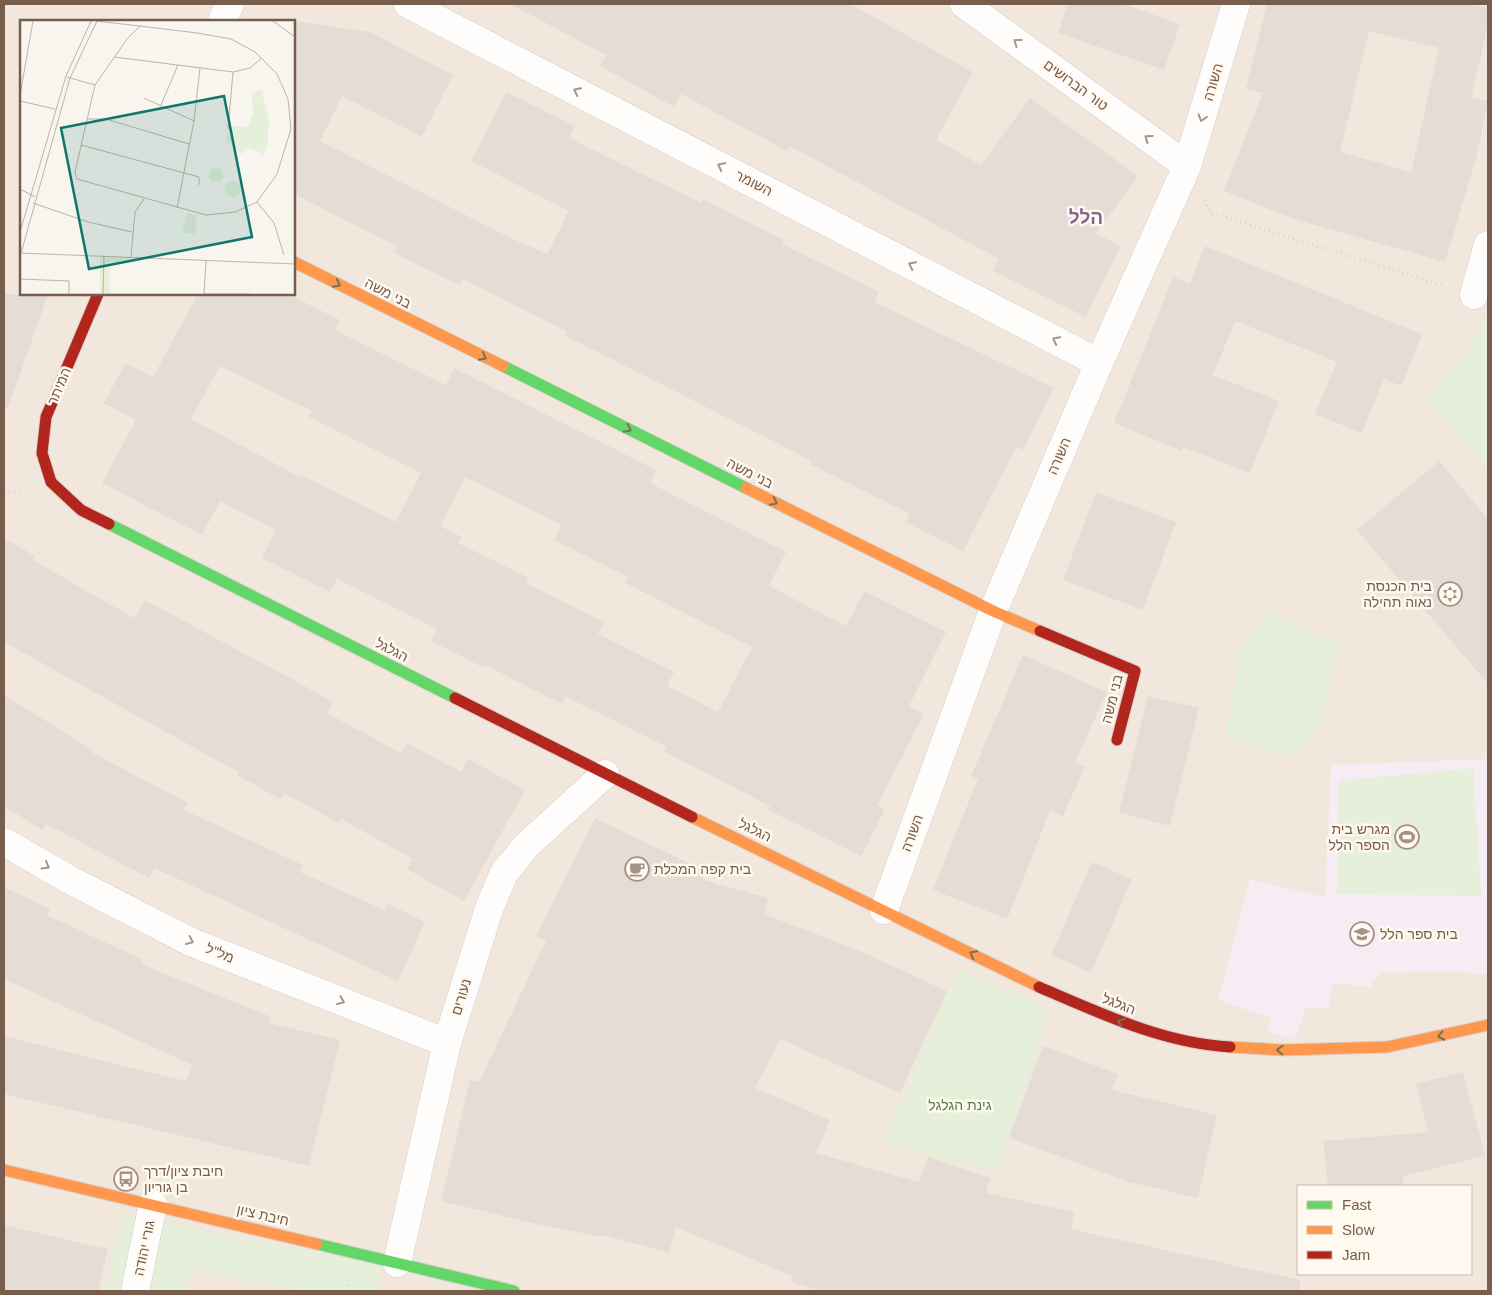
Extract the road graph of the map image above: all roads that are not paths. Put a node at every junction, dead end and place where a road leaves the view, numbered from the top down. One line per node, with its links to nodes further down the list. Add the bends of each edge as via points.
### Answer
1 (230, 4): 5 (street)
2 (408, 4): 11 (street, השומר, one-way to 2)
3 (964, 4): 6 (street, טור הברושים, one-way to 3)
4 (1236, 4): 6 (street, השורה, one-way to 6)
5 (222, 20)
6 (1188, 166): 11 (street, השורה)
7 (1488, 245): 10 (street)
8 (295, 262): 13 (street, בני משה, one-way to 13)
9 (98, 295): 12 (street, המיתר, via 46,417 42,453)
10 (1474, 295)
11 (1099, 363): 13 (street, השורה)
12 (51, 482): 15 (street, הגלגל, via 81,510)
13 (993, 611): 14 (street, בני משה, via 1135,671); 17 (street, השורה)
14 (1118, 740)
15 (605, 774): 17 (street, הגלגל); 19 (street, נעורים, via 527,845 504,872 489,909)
16 (4, 842): 19 (street, מל"ל, one-way to 19, via 70,880 192,942)
17 (884, 910): 18 (street, הגלגל, one-way to 17, via 1387,1047 1283,1050 1200,1045 1123,1023 1023,980)
18 (1488, 1025)
19 (447, 1043): 22 (street, נעורים)
20 (4, 1170): 21 (street, חיבת ציון)
21 (153, 1204): 22 (street, חיבת ציון); 23 (street, גורי יהודה)
22 (397, 1263): 24 (street, חיבת ציון)
23 (135, 1291)
24 (514, 1291)

